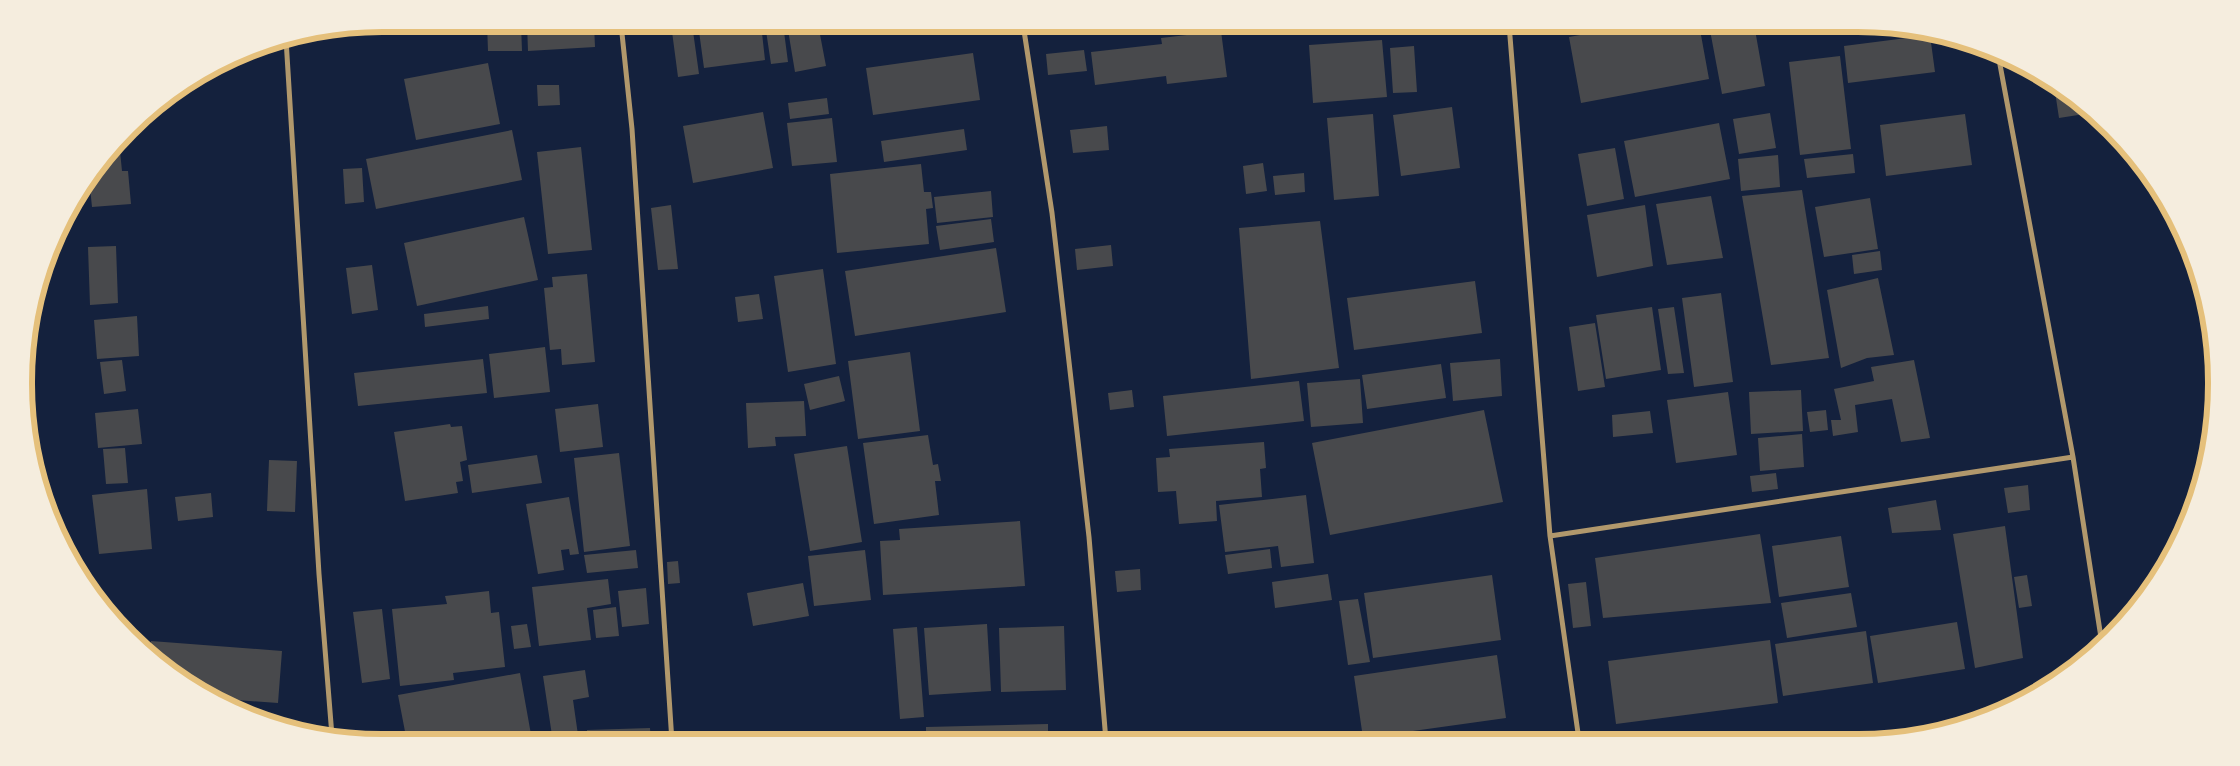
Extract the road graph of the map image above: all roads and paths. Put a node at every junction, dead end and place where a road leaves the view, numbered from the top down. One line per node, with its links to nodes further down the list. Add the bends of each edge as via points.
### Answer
1 (623, 32): 10 (street, via 632,129)
2 (1024, 32): 11 (street, via 1052,213 1089,537)
3 (1510, 32): 7 (street)
4 (286, 46): 9 (street)
5 (2000, 63): 6 (street)
6 (2073, 457): 7 (street); 8 (street)
7 (1550, 536): 12 (street)
8 (2101, 635)
9 (332, 730)
10 (671, 734)
11 (1105, 734)
12 (1578, 734)

